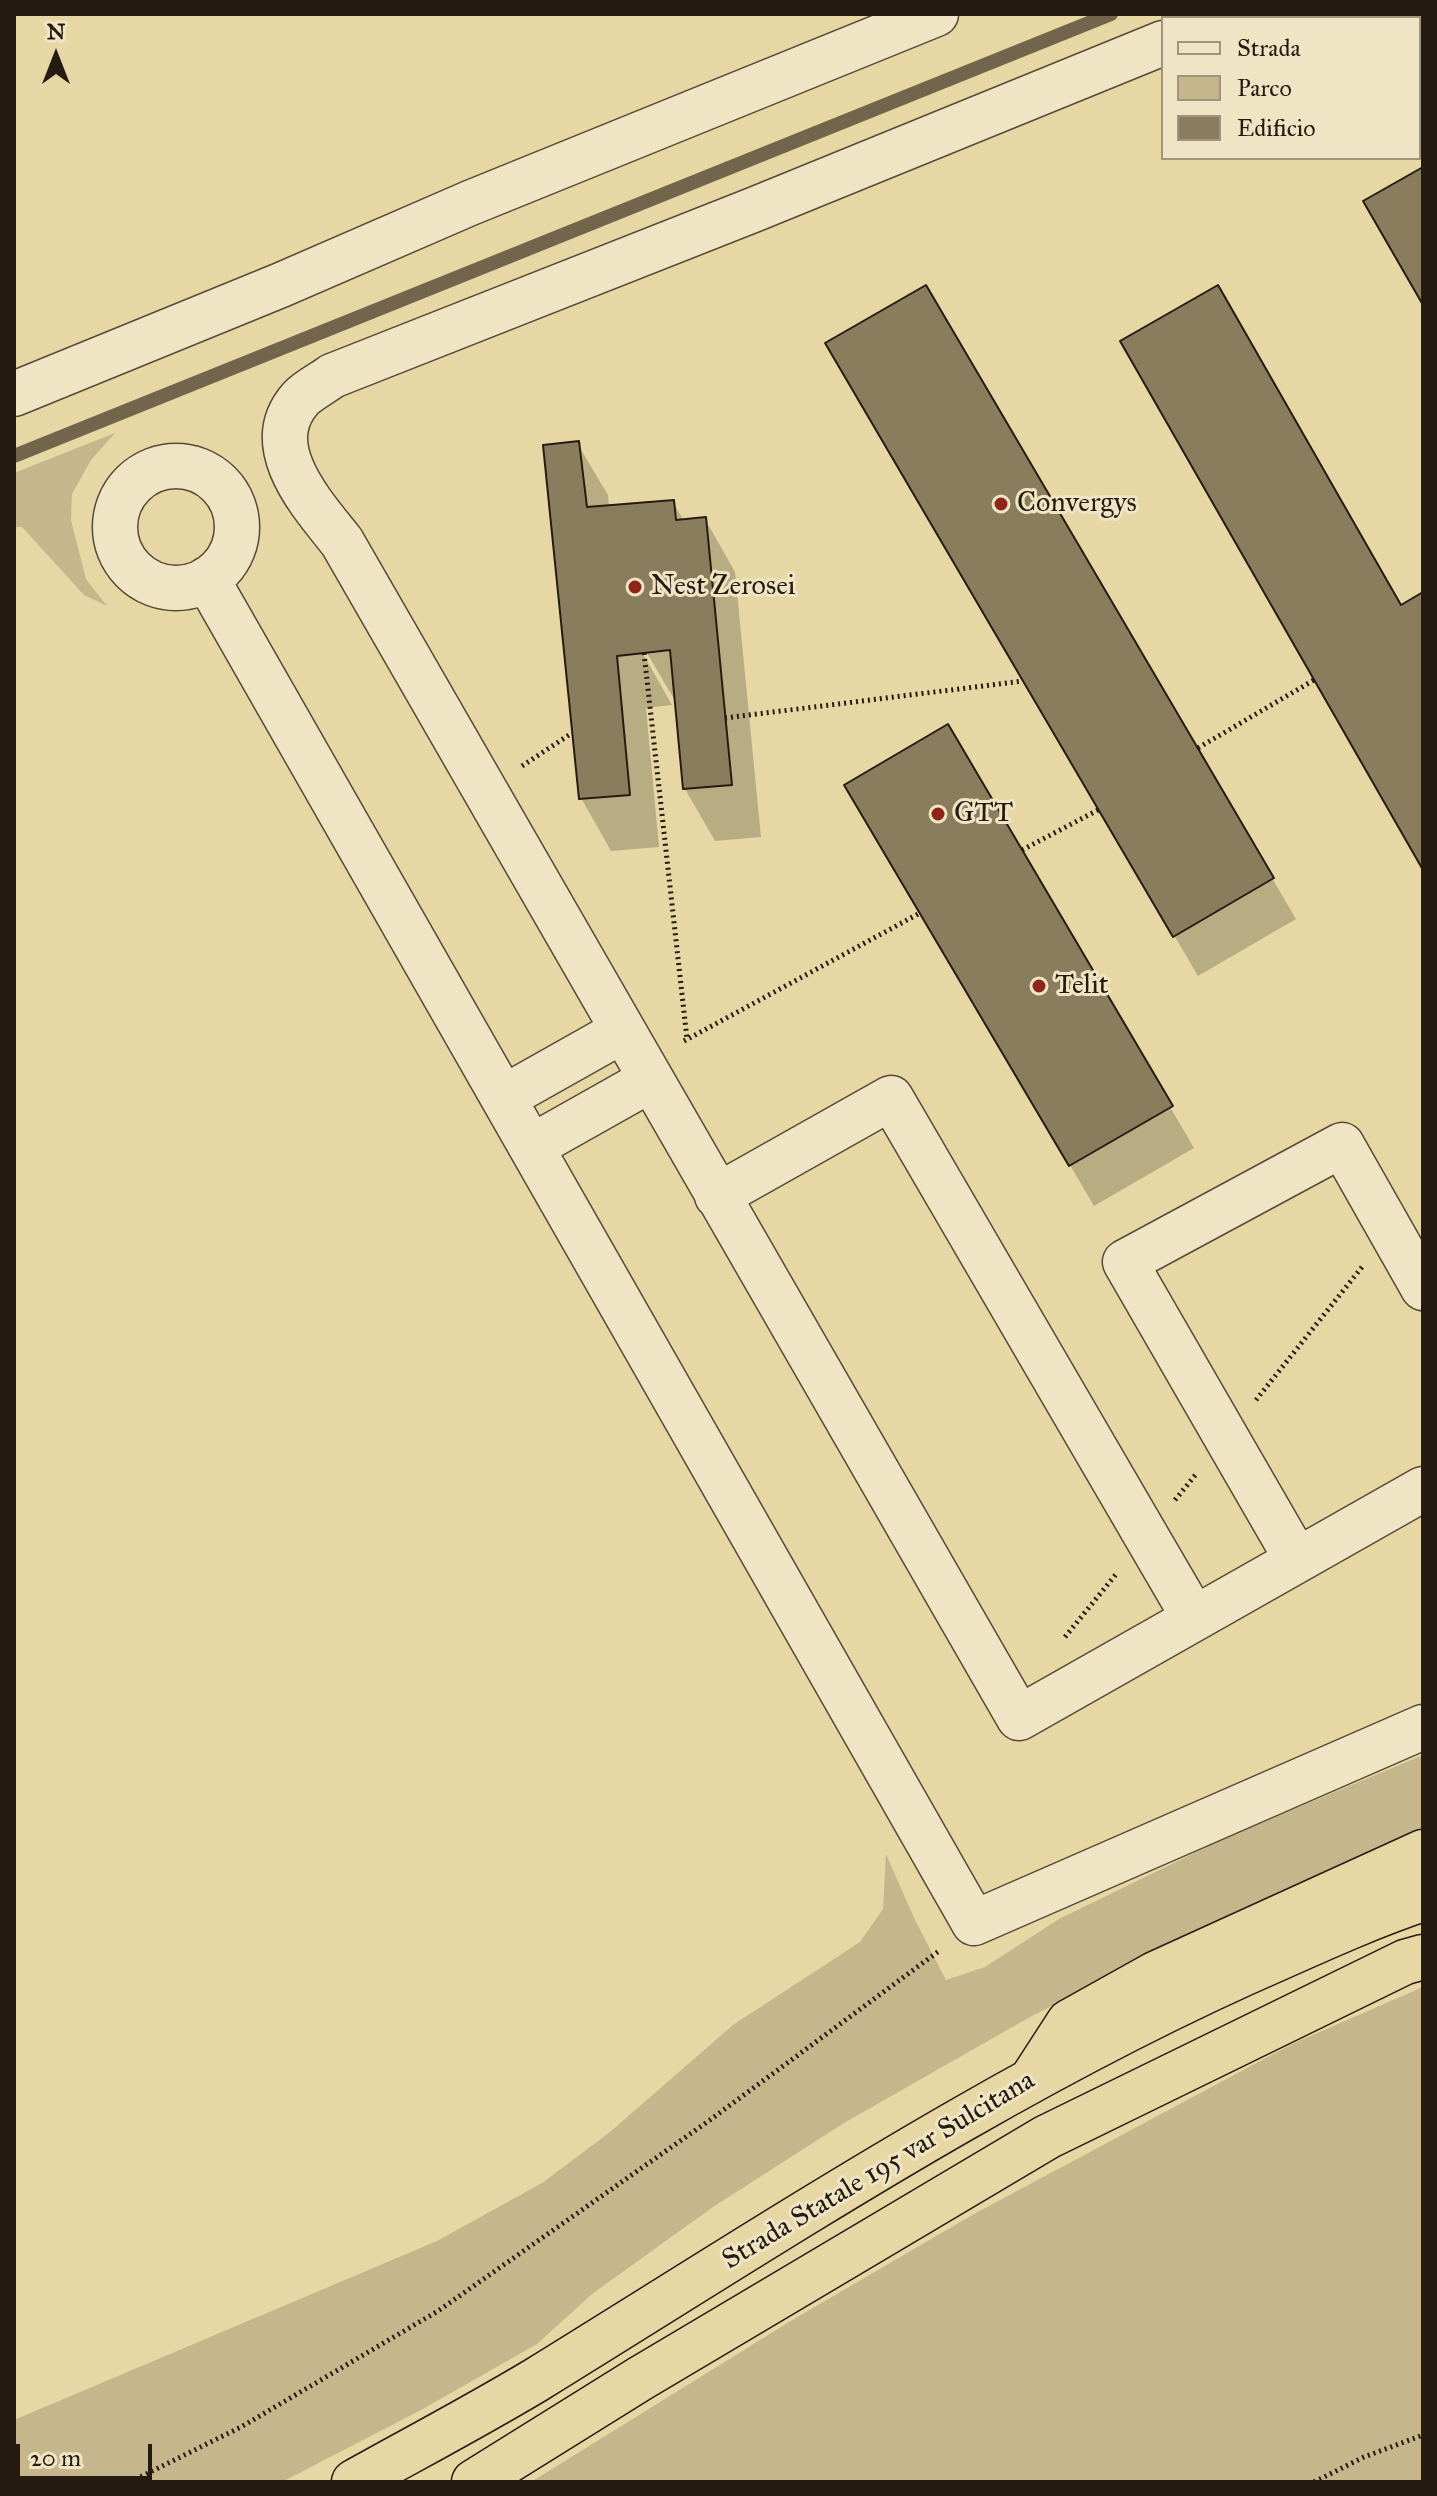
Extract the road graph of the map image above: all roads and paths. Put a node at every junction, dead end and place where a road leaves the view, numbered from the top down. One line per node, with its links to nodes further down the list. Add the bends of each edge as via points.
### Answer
1 (936, 14): 3 (street)
2 (1161, 44): 11 (street, via 332,376 301,399 284,428 288,462 342,542)
3 (14, 394)
4 (207, 579): 17 (street)
5 (644, 653): 15 (path)
6 (1314, 680): 10 (path)
7 (1023, 681): 8 (path)
8 (725, 718)
9 (572, 733): 11 (path)
10 (1198, 748)
11 (484, 790): 16 (street)
12 (1098, 810): 13 (path)
13 (1022, 850)
14 (920, 913): 15 (path)
15 (687, 1039): 16 (path)
16 (638, 1059): 17 (street); 18 (street); 19 (street)
17 (503, 1098): 18 (street)
18 (531, 1147): 27 (street)
19 (717, 1196): 23 (street, via 891,1098); 23 (street, via 1019,1718)
20 (1423, 1288): 22 (street, via 1342,1145 1125,1262)
21 (1423, 1489): 22 (street)
22 (1297, 1560): 23 (street)
23 (1194, 1618)
24 (1423, 1727): 27 (street)
25 (1423, 1852): 29 (highway, via 1155,1974 1069,2022)
26 (1423, 1899): 29 (highway, Strada Statale 195 var Sulcitana, via 1201,1991)
27 (974, 1923): 31 (path, via 710,2120 438,2311 241,2427)
28 (1423, 1957): 33 (highway, Strada Statale 195 var Sulcitana, via 1047,2137)
29 (1033, 2078): 32 (highway, Strada Statale 195 var Sulcitana, via 532,2382)
30 (1423, 2435): 34 (path)
31 (130, 2482)
32 (354, 2482)
33 (474, 2482)
34 (1314, 2482)

